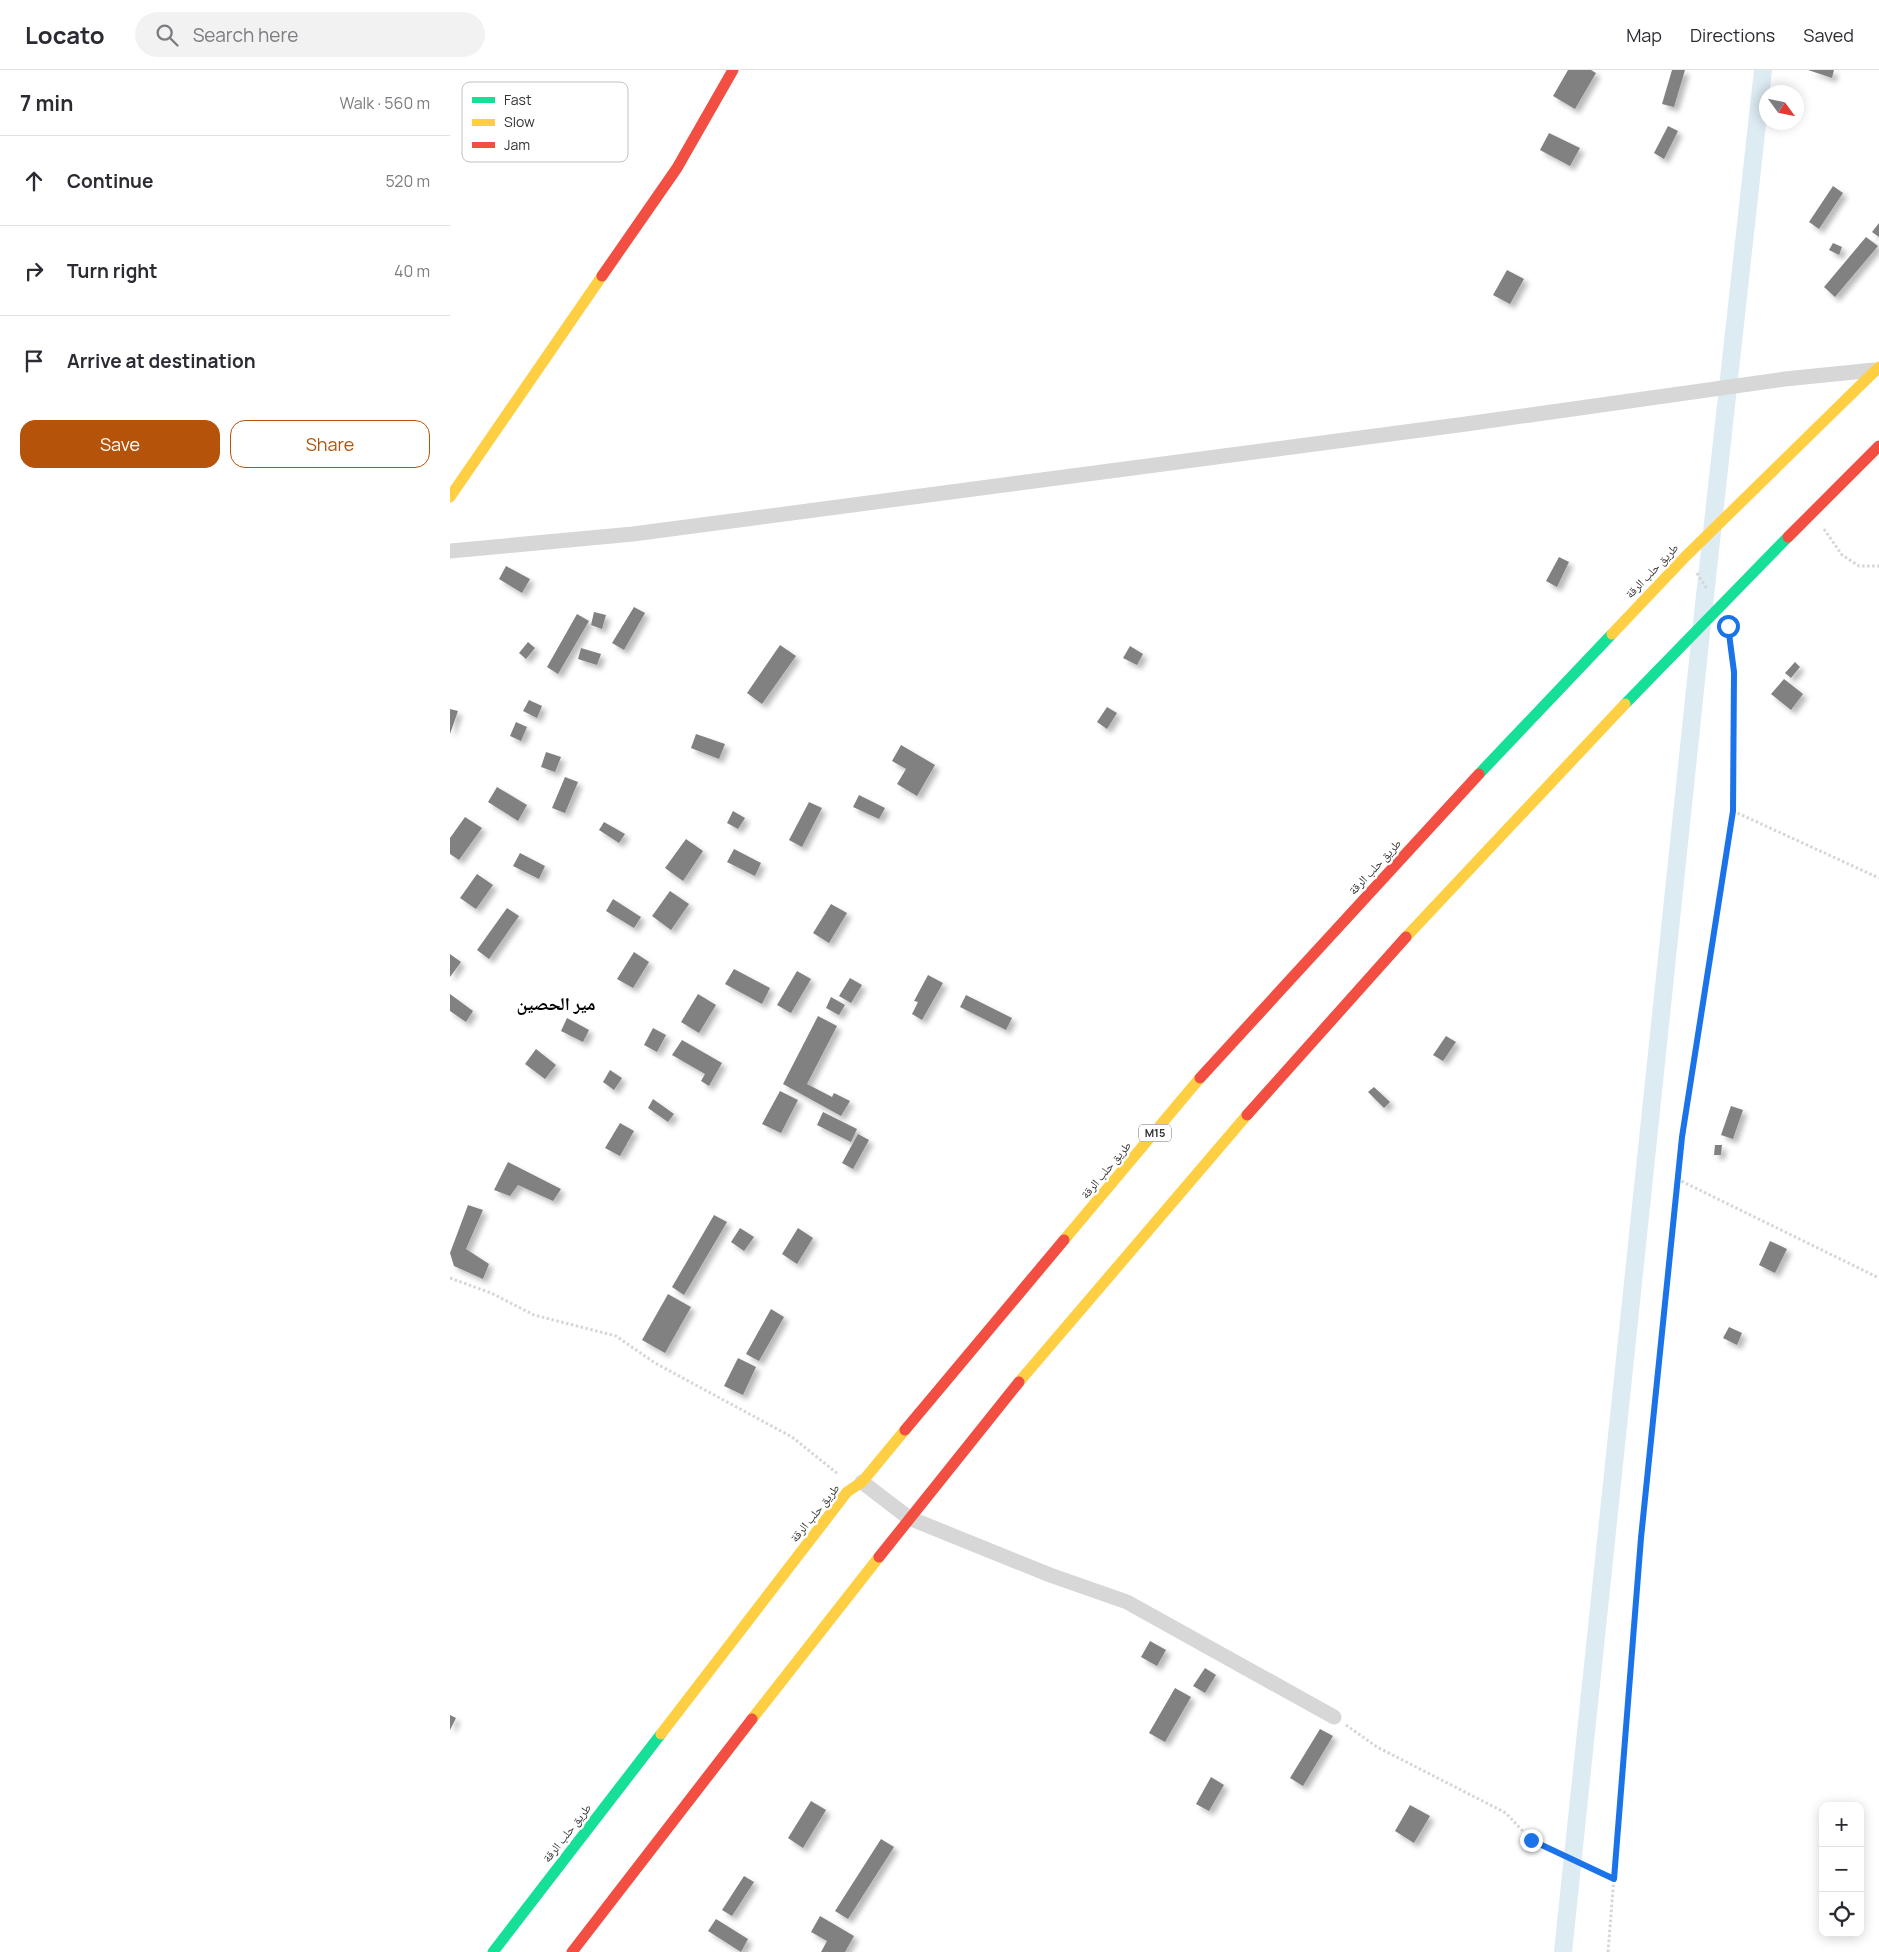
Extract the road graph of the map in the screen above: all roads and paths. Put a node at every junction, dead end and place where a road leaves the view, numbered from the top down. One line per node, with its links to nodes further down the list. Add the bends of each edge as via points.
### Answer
1 (733, 70): 4 (main road, via 677,168)
2 (1878, 368): 6 (street, via 633,534); 7 (main road, طريق حلب الرقة / M15)
3 (1879, 446): 5 (main road)
4 (452, 492)
5 (1814, 510): 8 (path, via 1842,555 1859,566); 9 (main road)
6 (450, 551)
7 (1686, 556): 9 (path); 15 (main road, طريق حلب الرقة / M15, via 1521,728 1207,1070)
8 (1879, 566)
9 (1718, 607): 10 (path, via 1728,626 1734,672); 16 (main road, via 1366,981 1157,1217)
10 (1733, 811): 11 (path); 12 (path)
11 (1879, 878)
12 (1677, 1178): 14 (path); 18 (path, via 1641,1538)
13 (450, 1278): 15 (path, via 491,1293 534,1315 616,1336 736,1409 792,1437)
14 (1879, 1278)
15 (858, 1484): 16 (street); 19 (main road, طريق حلب الرقة / M15, via 841,1500)
16 (909, 1518): 17 (street, via 1127,1602); 20 (main road)
17 (1334, 1717): 18 (path, via 1377,1747 1506,1813 1531,1840)
18 (1614, 1879): 21 (path)
19 (494, 1952)
20 (572, 1952)
21 (1608, 1952)

